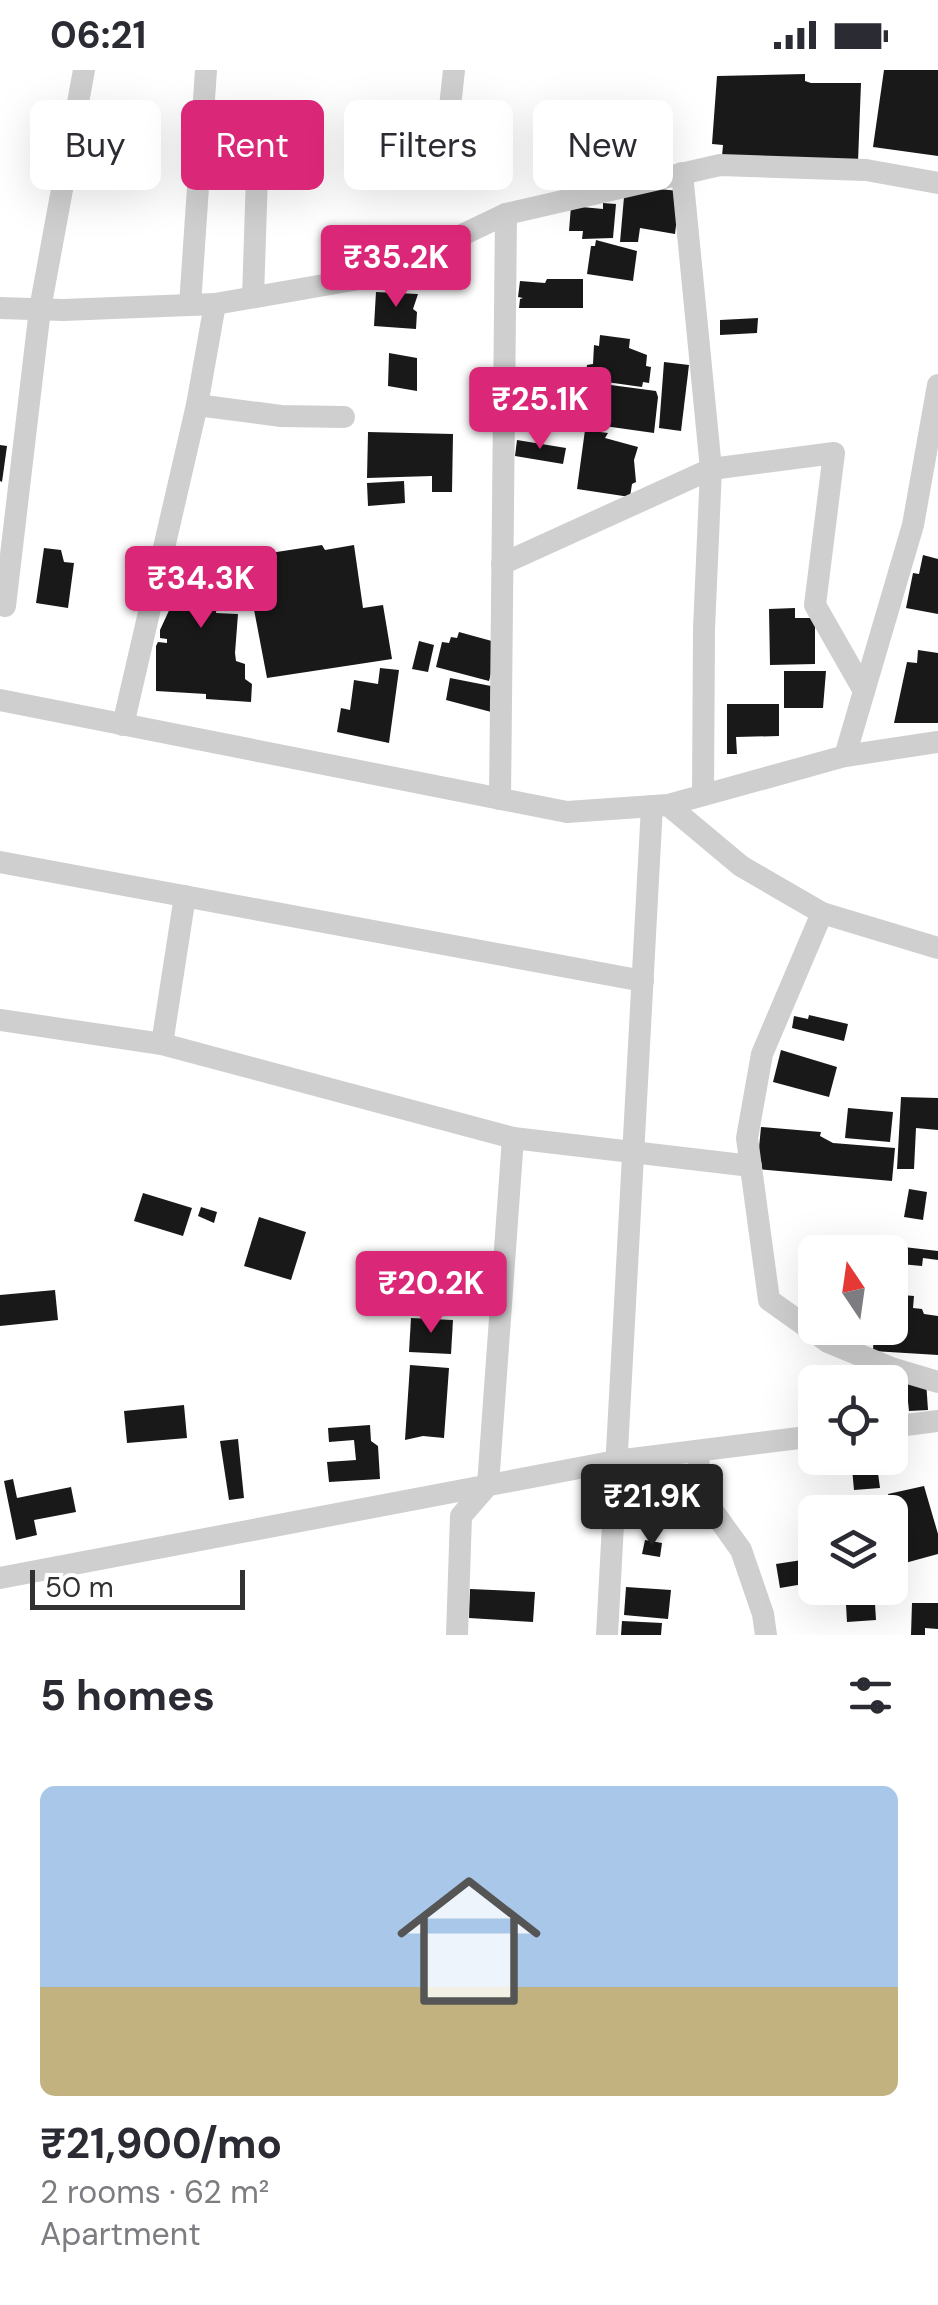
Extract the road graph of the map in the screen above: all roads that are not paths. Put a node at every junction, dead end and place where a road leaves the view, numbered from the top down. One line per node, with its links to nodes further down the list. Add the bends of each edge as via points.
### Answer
1 (84, 70): 13 (street)
2 (206, 70): 11 (street)
3 (454, 70): 4 (street)
4 (451, 100)
5 (682, 174): 6 (street, via 720,164 848,169); 8 (street); 17 (street)
6 (938, 183)
7 (256, 190): 9 (street)
8 (506, 214): 9 (street, via 376,276); 18 (street)
9 (252, 297): 10 (street)
10 (214, 304): 11 (street); 15 (street)
11 (190, 305): 13 (street)
12 (0, 308): 13 (street)
13 (40, 310): 19 (street)
14 (938, 386): 20 (street, via 913,525)
15 (197, 406): 16 (street); 22 (street)
16 (344, 417)
17 (711, 469): 18 (street); 20 (street, via 834,452 815,605); 25 (street)
18 (502, 564): 26 (street)
19 (5, 606)
20 (864, 691): 24 (street)
21 (0, 700): 22 (street)
22 (123, 725): 26 (street)
23 (938, 742): 24 (street)
24 (845, 756): 25 (street)
25 (704, 795): 27 (street)
26 (500, 799): 27 (street, via 566,812)
27 (660, 806): 30 (street); 32 (street)
28 (0, 862): 29 (street)
29 (185, 896): 32 (street); 34 (street)
30 (822, 914): 31 (street); 37 (street, via 762,1054 747,1138)
31 (938, 948)
32 (643, 980): 36 (street)
33 (0, 1020): 34 (street)
34 (162, 1044): 35 (street)
35 (513, 1138): 36 (street); 44 (street)
36 (632, 1152): 37 (street); 43 (street)
37 (751, 1166): 38 (street, via 769,1300 828,1342)
38 (938, 1382)
39 (938, 1421): 40 (street)
40 (908, 1425)
41 (798, 1438): 42 (street)
42 (698, 1450): 43 (street); 48 (street, via 700,1493 741,1550)
43 (616, 1461): 44 (street); 47 (street)
44 (488, 1485): 45 (street); 46 (street, via 461,1516)
45 (0, 1578)
46 (457, 1635)
47 (607, 1635)
48 (766, 1635)

